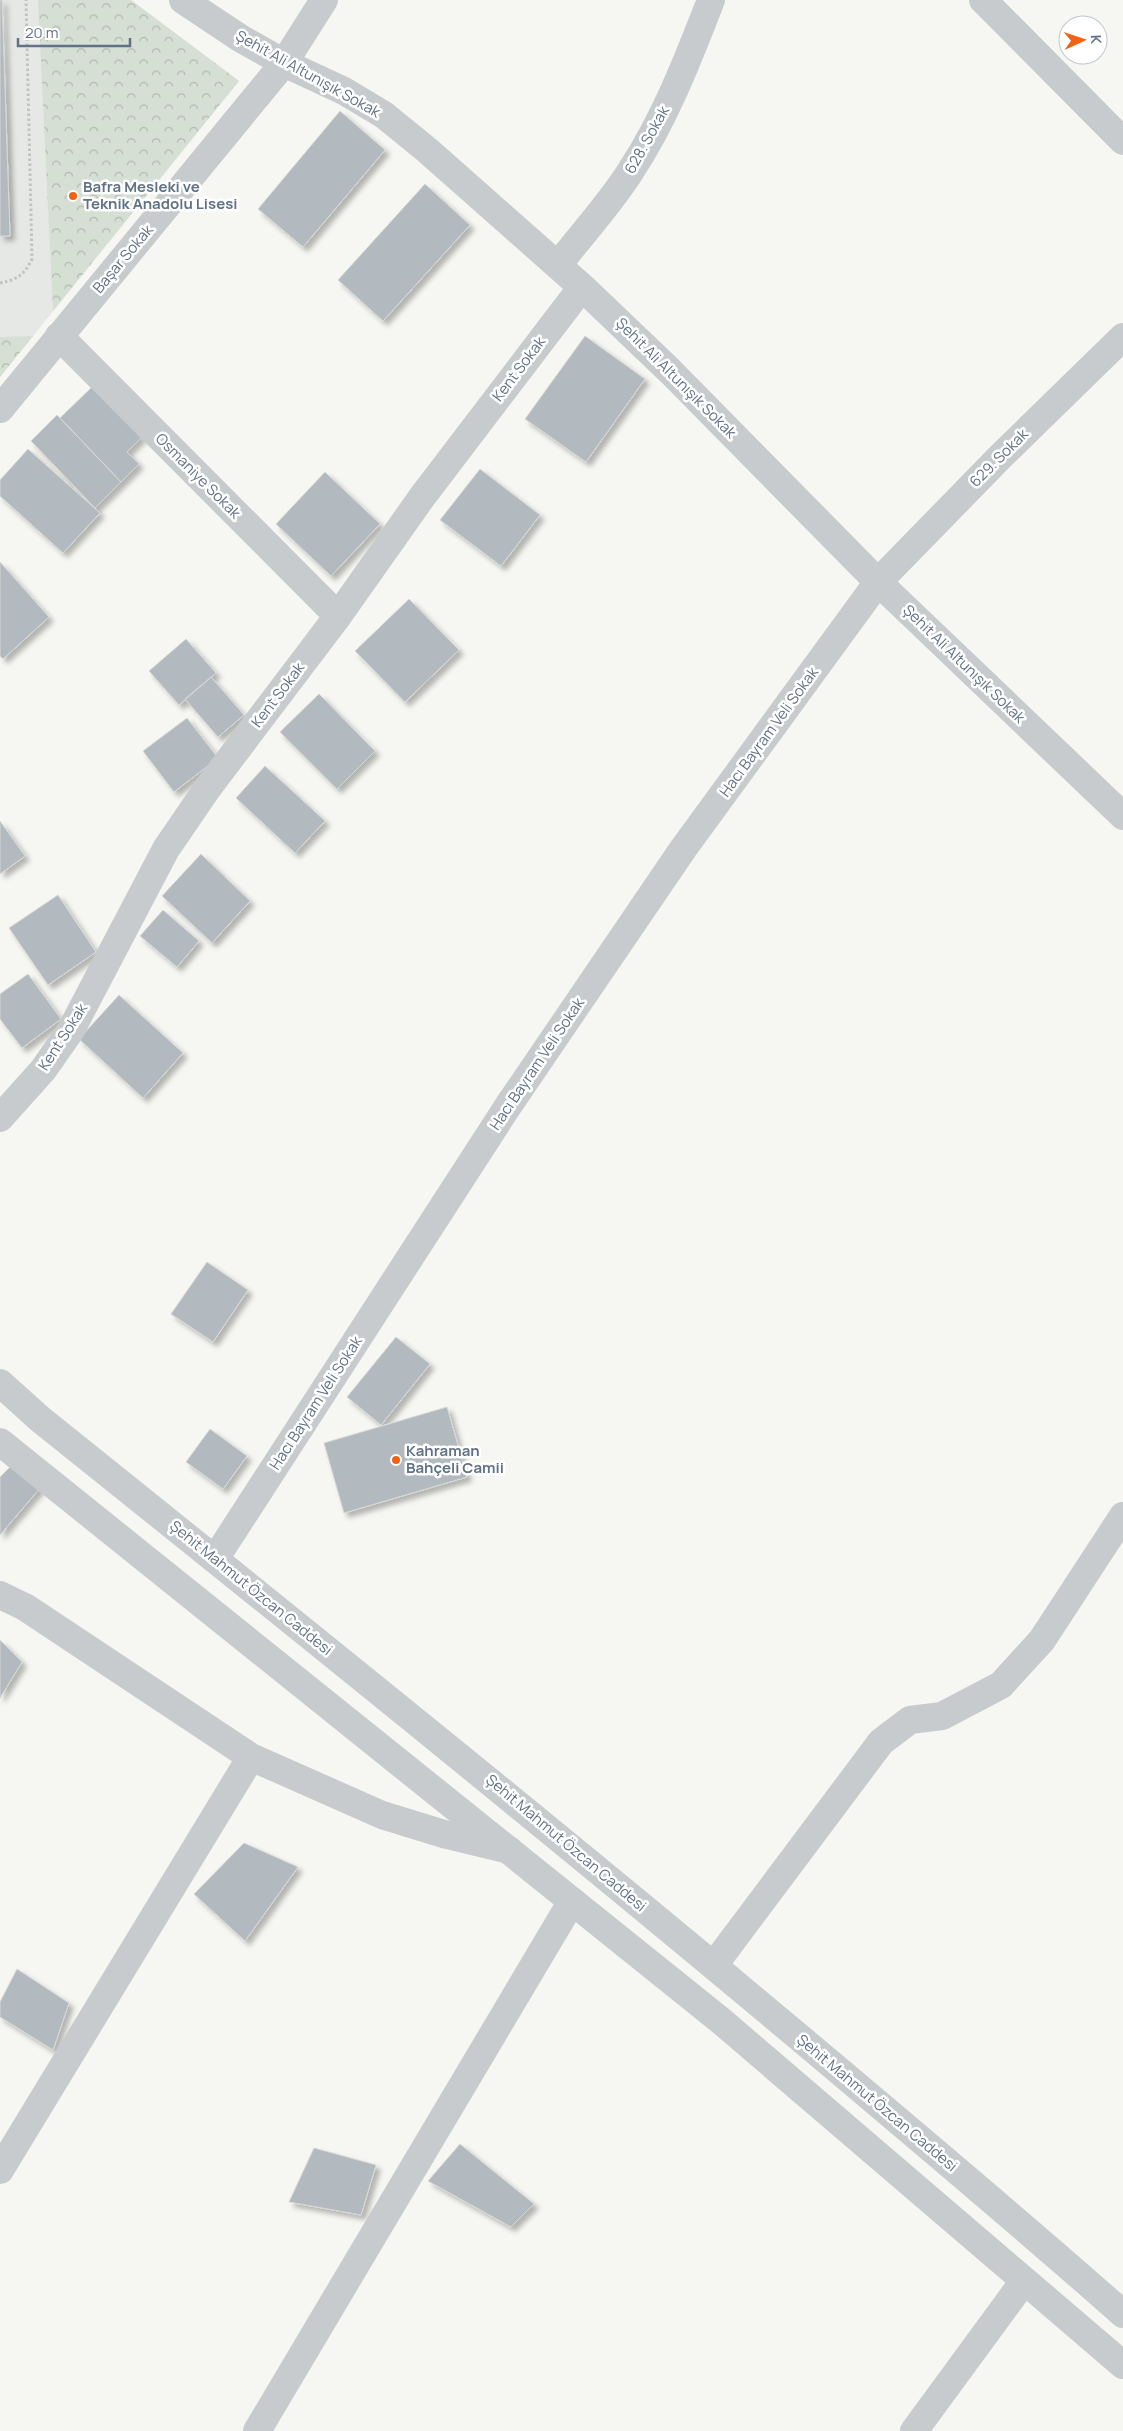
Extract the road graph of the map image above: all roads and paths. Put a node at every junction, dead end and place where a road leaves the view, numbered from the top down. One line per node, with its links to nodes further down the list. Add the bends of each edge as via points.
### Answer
1 (26, 0): 9 (path, via 32,259 27,271 18,278)
2 (183, 0): 6 (street, Şehit Ali Altunışık Sokak, via 210,20)
3 (324, 0): 6 (street, Başar Sokak)
4 (710, 0): 8 (street, 628. Sokak, via 655,132 629,174)
5 (983, 0): 7 (street)
6 (284, 63): 8 (street, Şehit Ali Altunışık Sokak, via 344,91 384,115); 11 (street, Başar Sokak)
7 (1123, 141)
8 (558, 266): 10 (street, Şehit Ali Altunışık Sokak)
9 (0, 283)
10 (582, 287): 14 (street, Şehit Ali Altunışık Sokak, via 670,371); 15 (street, Kent Sokak, via 422,497)
11 (59, 336): 13 (street, Başar Sokak); 15 (street, Osmaniye Sokak)
12 (1123, 337): 14 (street, 629. Sokak)
13 (0, 408)
14 (878, 582): 16 (street, Şehit Ali Altunışık Sokak); 21 (street, Hacı Bayram Veli Sokak, via 683,849 508,1106)
15 (338, 616): 17 (street, Kent Sokak, via 207,789 171,842 72,1030 43,1070)
16 (1118, 801)
17 (0, 1118)
18 (0, 1383): 21 (street, Şehit Mahmut Özcan Caddesi, via 40,1419)
19 (0, 1442): 24 (street)
20 (1123, 1516): 26 (street, via 1042,1640 1001,1685 942,1716 910,1720 881,1742)
21 (215, 1559): 26 (street, Şehit Mahmut Özcan Caddesi)
22 (0, 1595): 23 (street, via 25,1606)
23 (251, 1757): 24 (street, via 382,1815); 27 (street)
24 (509, 1850): 25 (street)
25 (572, 1901): 28 (street, via 720,2020); 31 (street)
26 (714, 1965): 29 (street, Şehit Mahmut Özcan Caddesi)
27 (0, 2170)
28 (1024, 2281): 30 (street); 32 (street)
29 (1123, 2314)
30 (1123, 2365)
31 (257, 2431)
32 (914, 2431)

